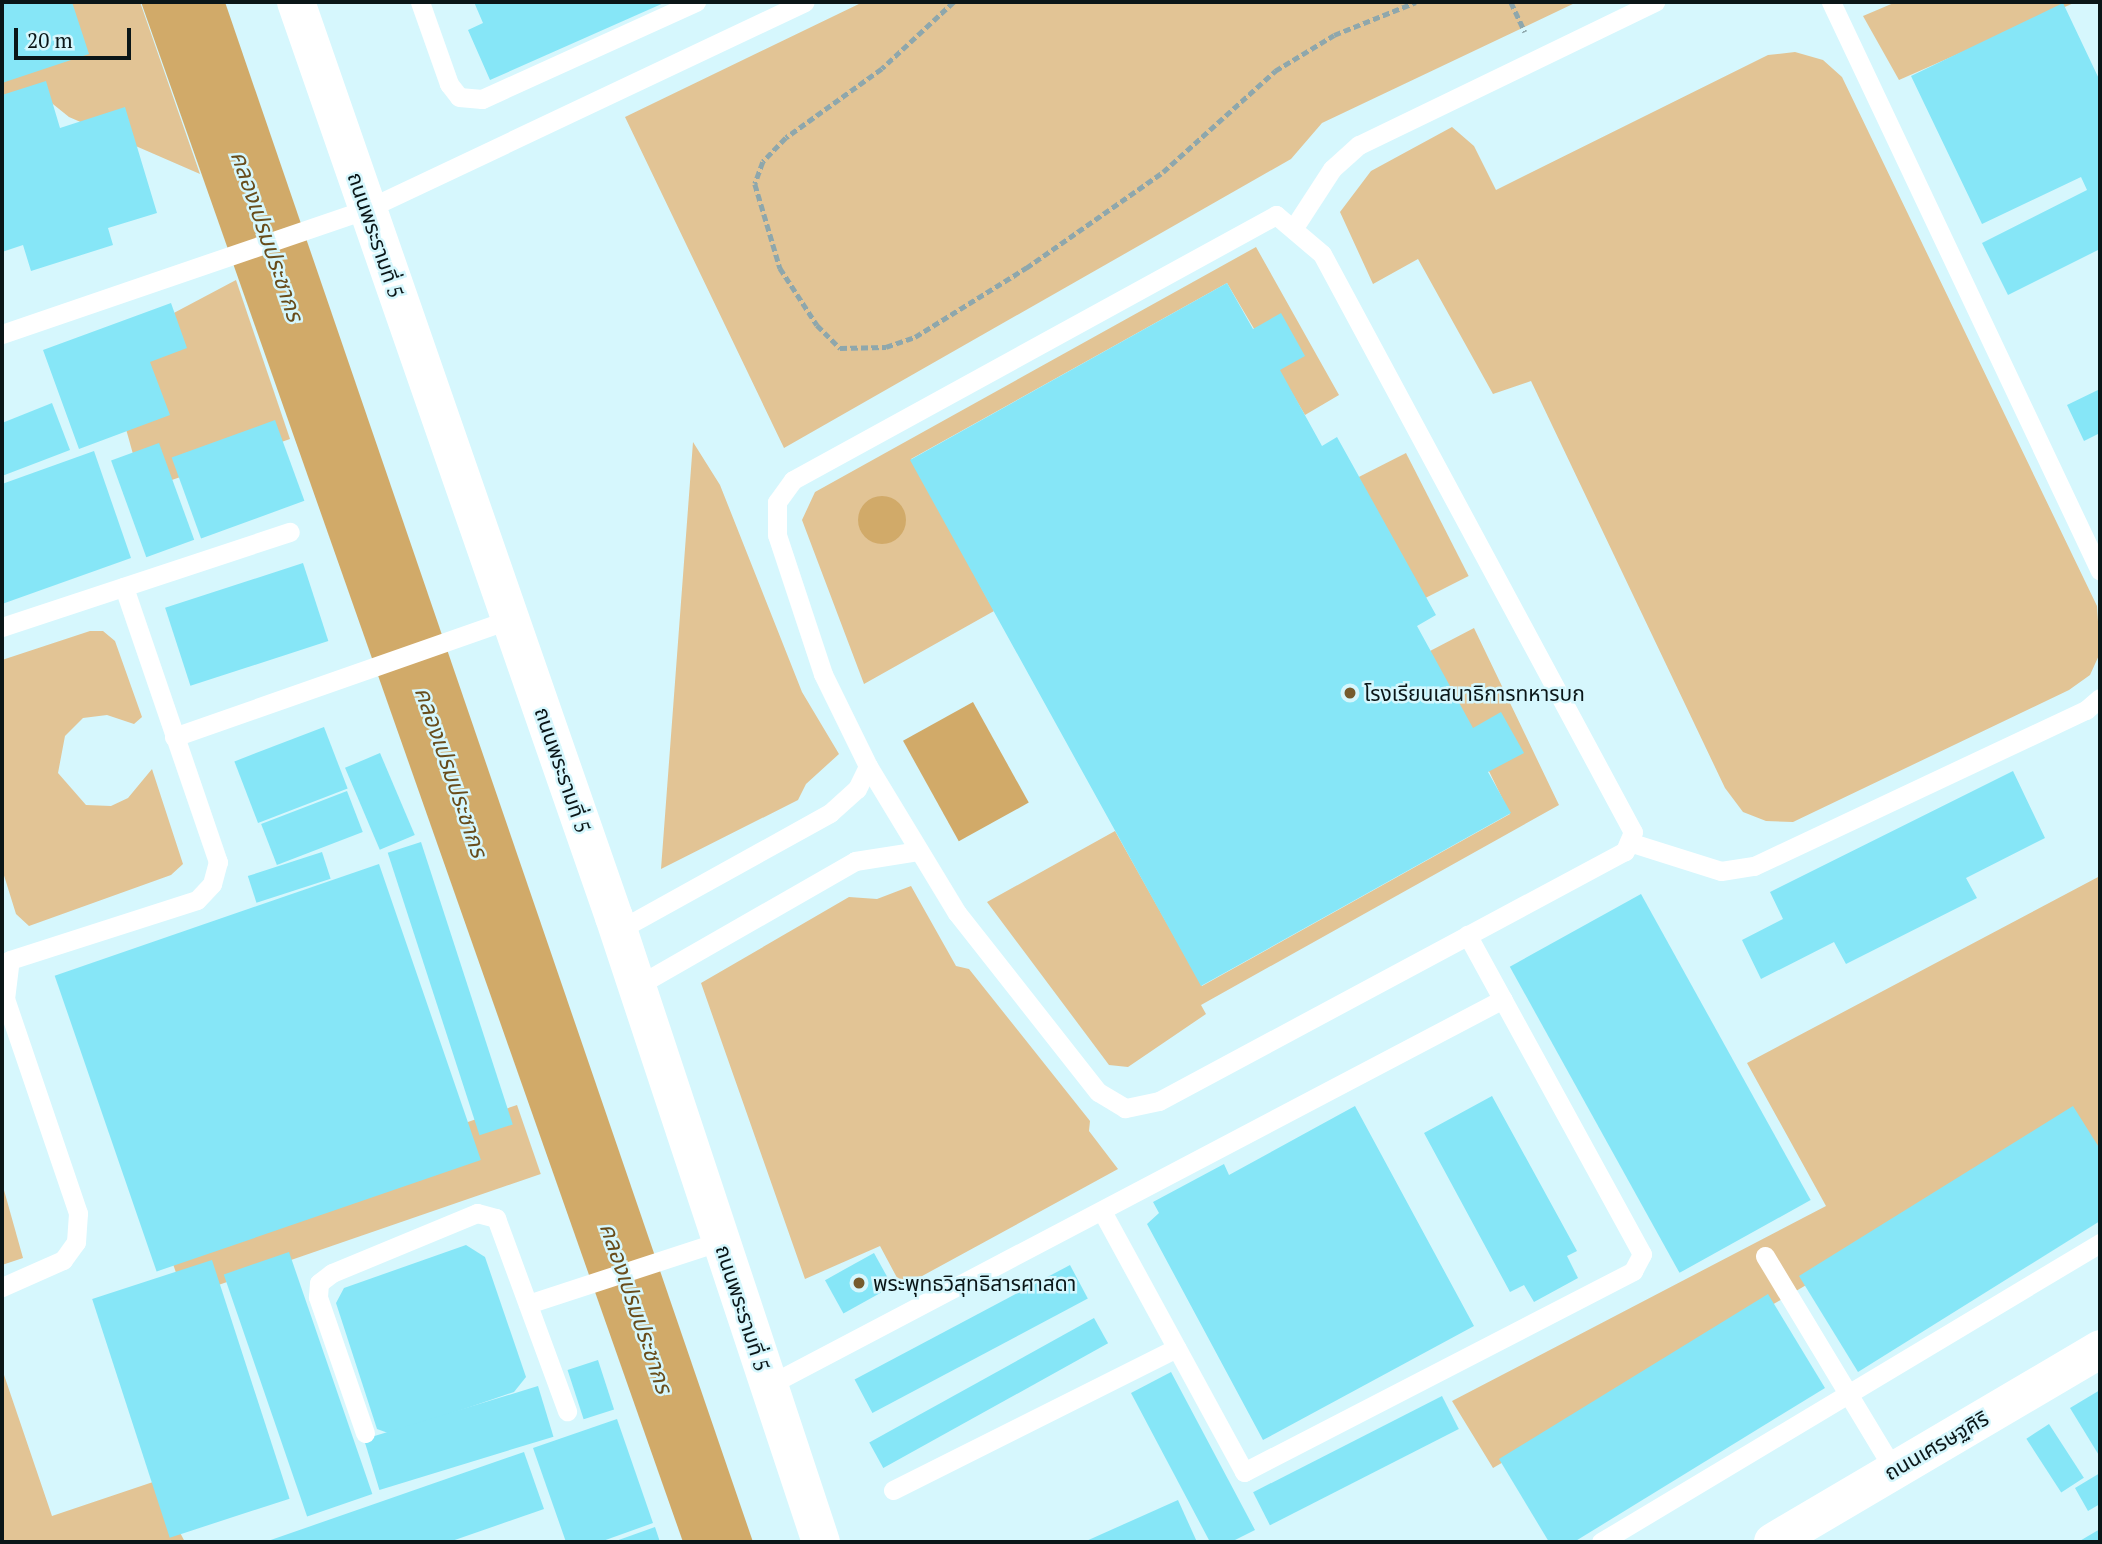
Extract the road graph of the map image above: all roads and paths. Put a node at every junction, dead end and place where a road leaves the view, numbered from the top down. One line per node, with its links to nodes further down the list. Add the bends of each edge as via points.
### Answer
1 (296, 2): 9 (main road, ถนนพระรามที่ 5)
2 (420, 2): 3 (lane, via 449,84 459,97 482,99)
3 (696, 2)
4 (805, 2): 9 (lane)
5 (954, 2): 6 (path, via 882,69 786,138 763,162 755,184 780,268 817,325 840,348 886,347 915,337 1026,268 1163,172 1275,71 1334,36)
6 (1416, 2)
7 (1654, 2): 10 (lane, via 1359,145 1332,169)
8 (1831, 2): 13 (lane)
9 (367, 209): 11 (lane); 15 (main road, ถนนพระรามที่ 5)
10 (1295, 226): 19 (lane, via 1276,215 793,480 777,502 777,535 823,674); 20 (lane, via 1322,254 1633,832)
11 (2, 334)
12 (290, 532): 14 (lane)
13 (2100, 570)
14 (124, 587): 16 (lane); 18 (lane)
15 (511, 619): 18 (lane); 22 (main road, ถนนพระรามที่ 5)
16 (2, 627)
17 (2100, 698): 20 (lane, via 2086,710 1754,866 1721,871)
18 (174, 737): 24 (lane, via 218,862 212,884 197,900 10,960)
19 (868, 766): 21 (lane); 22 (lane, via 857,789 830,813)
20 (1629, 842): 23 (lane, via 1625,851)
21 (919, 851): 23 (lane, via 957,913 1098,1092 1125,1108 1159,1101); 25 (lane, via 855,861)
22 (619, 930): 25 (main road, ถนนพระรามที่ 5)
23 (1468, 936): 26 (lane)
24 (4, 969): 31 (lane, via 5,999 78,1213 76,1242 63,1260)
25 (638, 986): 28 (main road, ถนนพระรามที่ 5)
26 (1503, 999): 27 (lane); 33 (lane, via 1642,1254 1633,1271 1244,1472)
27 (1103, 1213): 33 (lane); 35 (lane)
28 (721, 1241): 32 (lane); 35 (main road, ถนนพระรามที่ 5)
29 (2100, 1243): 36 (lane)
30 (1765, 1256): 36 (lane)
31 (2, 1287)
32 (528, 1304): 37 (lane); 38 (lane, via 496,1218 478,1213 331,1272 319,1283 318,1297)
33 (1177, 1348): 40 (lane)
34 (2100, 1349): 39 (main road, ถนนเศรษฐศิริ)
35 (769, 1385): 41 (main road, ถนนพระรามที่ 5)
36 (1848, 1394): 39 (lane); 42 (lane)
37 (567, 1411)
38 (365, 1433)
39 (1894, 1470): 43 (main road, ถนนเศรษฐศิริ)
40 (893, 1490)
41 (821, 1542)
42 (1601, 1542)
43 (1773, 1542)

